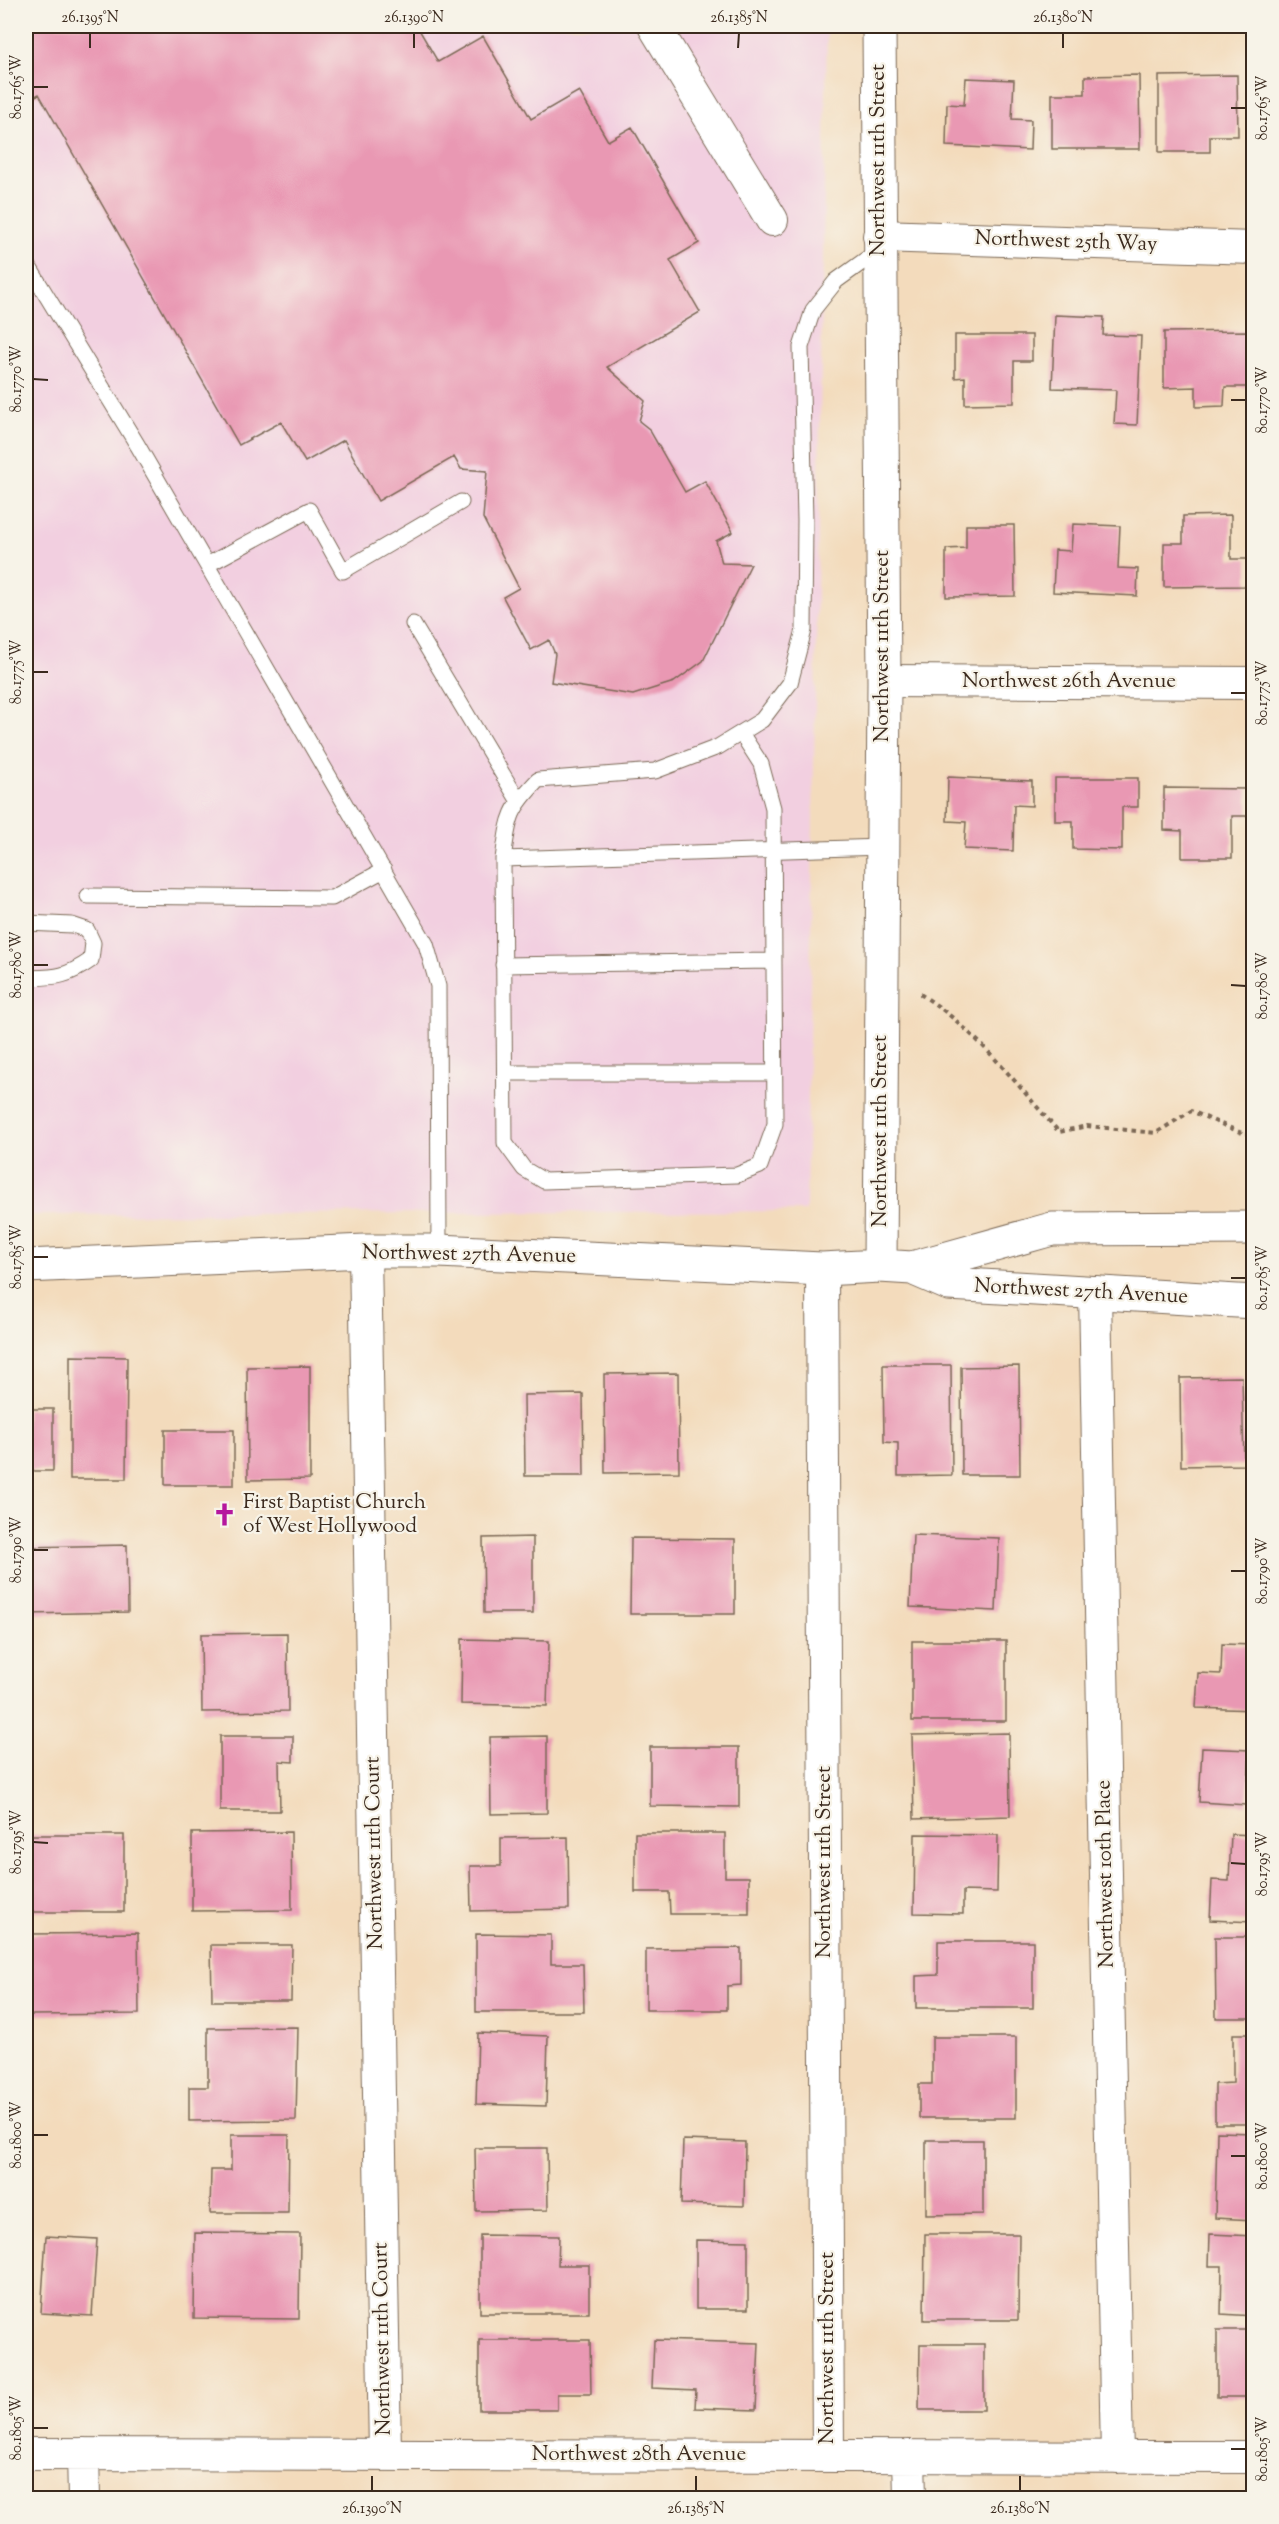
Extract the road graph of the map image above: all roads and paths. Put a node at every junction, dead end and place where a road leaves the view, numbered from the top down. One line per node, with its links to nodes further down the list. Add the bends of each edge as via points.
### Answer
1 (654, 26): 3 (street)
2 (879, 26): 4 (street, Northwest 11th Street)
3 (772, 220)
4 (879, 243): 5 (street, Northwest 25th Way); 10 (street, Northwest 11th Street); 12 (lane, via 836,281 813,310 801,347 806,520 804,630 790,683 762,720)
5 (1254, 248)
6 (26, 262): 8 (lane)
7 (461, 502): 8 (lane, via 343,571 309,510)
8 (207, 565): 17 (lane)
9 (413, 624): 13 (lane)
10 (884, 681): 11 (street, Northwest 26th Avenue); 14 (street, Northwest 11th Street)
11 (1254, 683)
12 (741, 733): 13 (lane, via 718,747 655,771 538,780); 15 (lane, via 761,764 773,808)
13 (518, 800): 16 (lane, via 510,817)
14 (883, 846): 15 (lane); 31 (street, Northwest 11th Street)
15 (774, 850): 16 (lane); 20 (lane)
16 (502, 859): 21 (lane)
17 (384, 870): 18 (lane, via 332,898); 29 (lane, via 426,944 438,986)
18 (87, 896)
19 (26, 923): 22 (lane, via 72,925 87,930 93,943 91,960 78,969 60,977)
20 (774, 960): 21 (lane); 25 (lane)
21 (503, 965): 24 (lane)
22 (26, 978)
23 (920, 994): 26 (path, via 945,1009 1059,1132 1087,1126 1156,1133 1191,1111 1242,1133)
24 (505, 1073): 25 (lane); 25 (lane, via 505,1143 524,1169 544,1181 737,1175 760,1166 775,1124)
25 (774, 1073)
26 (1254, 1134)
27 (1254, 1228): 31 (street, Northwest 27th Avenue, via 1052,1229)
28 (365, 1251): 29 (street, Northwest 27th Avenue); 30 (street, Northwest 27th Avenue); 37 (street, Northwest 11th Court)
29 (439, 1251): 32 (street, Northwest 27th Avenue)
30 (26, 1266)
31 (896, 1267): 32 (street, Northwest 27th Avenue); 33 (street, Northwest 27th Avenue, via 949,1284)
32 (822, 1269): 38 (street, Northwest 11th Street)
33 (1095, 1292): 34 (street, Northwest 27th Avenue); 40 (street, Northwest 10th Place)
34 (1254, 1302)
35 (26, 2454): 36 (street, Northwest 28th Avenue)
36 (83, 2454): 37 (street, Northwest 28th Avenue); 42 (street)
37 (385, 2454): 38 (street, Northwest 28th Avenue)
38 (828, 2456): 39 (street, Northwest 28th Avenue)
39 (909, 2456): 40 (street, Northwest 28th Avenue); 43 (street)
40 (1117, 2457): 41 (street, Northwest 28th Avenue)
41 (1254, 2457)
42 (84, 2499)
43 (910, 2499)

